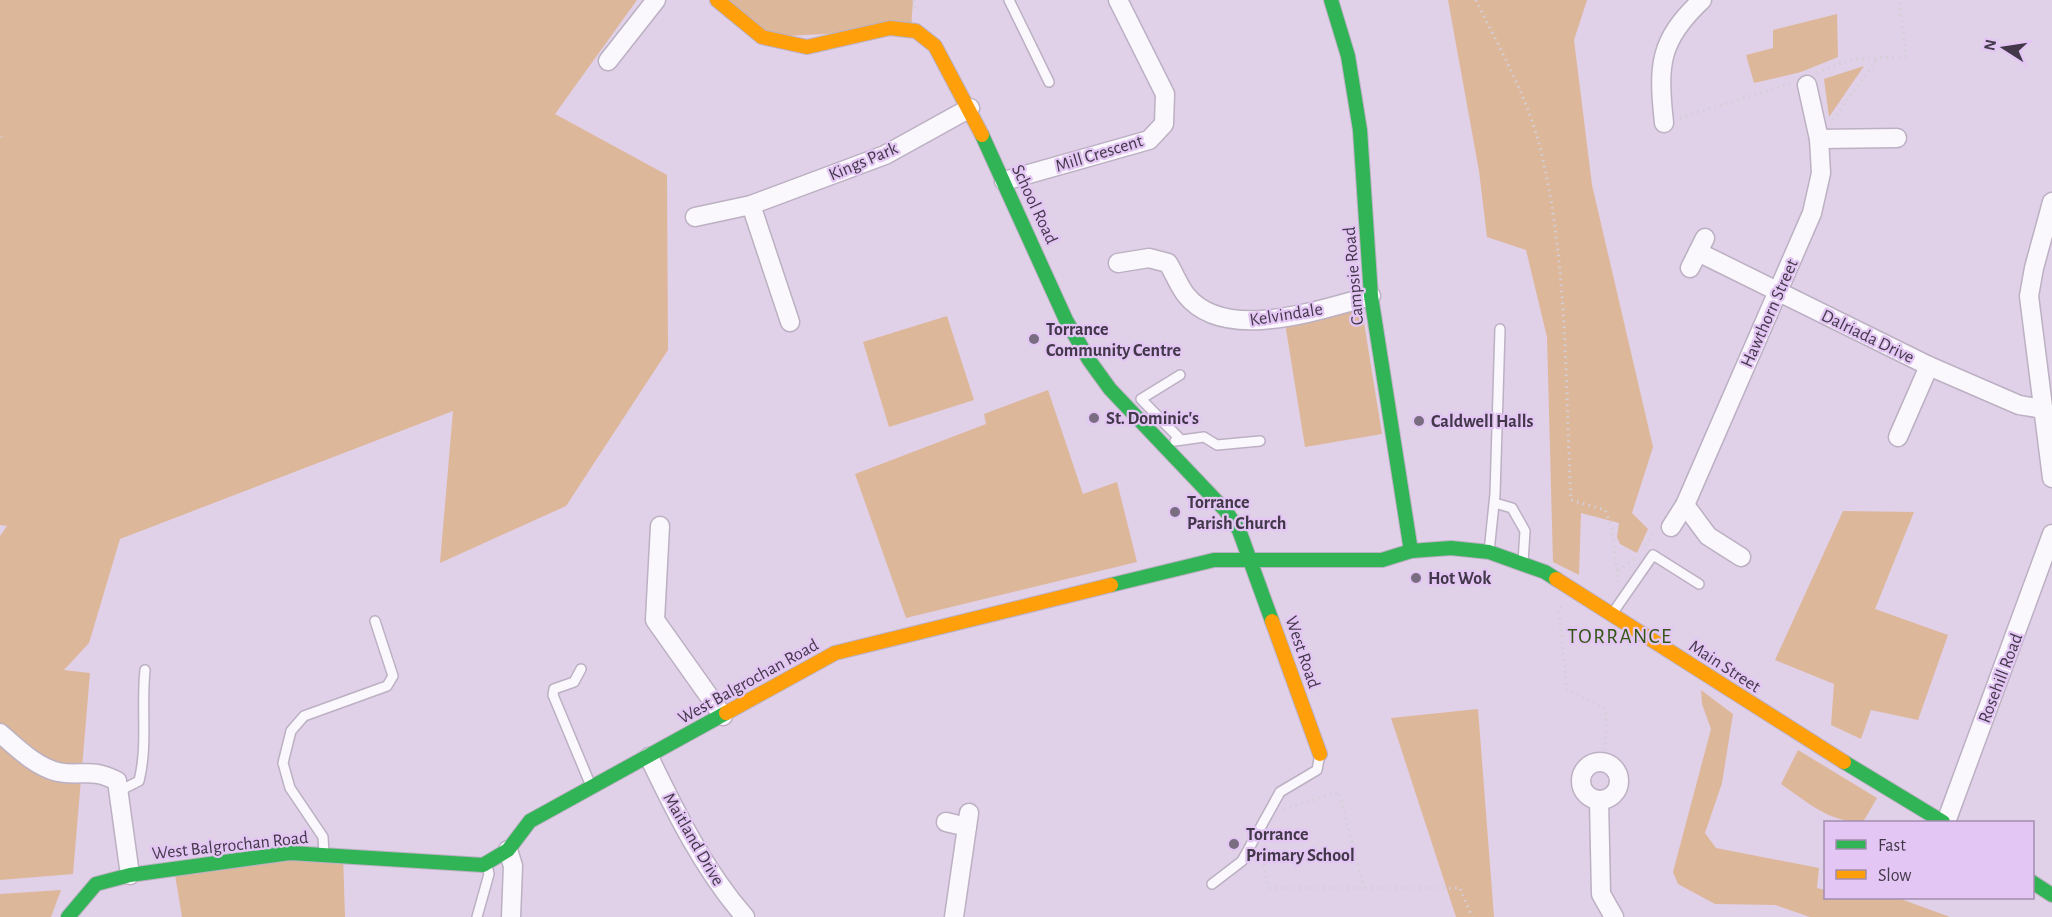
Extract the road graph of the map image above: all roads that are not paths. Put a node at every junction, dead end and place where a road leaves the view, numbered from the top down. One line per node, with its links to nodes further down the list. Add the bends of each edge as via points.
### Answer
1 (656, 0): 7 (street)
2 (717, 0): 10 (street, School Road, via 762,37 807,47 890,28 916,31 935,46)
3 (1009, 0): 8 (lane)
4 (1118, 0): 14 (street, Mill Crescent, via 1165,94 1164,124 1149,140)
5 (1331, 0): 22 (street, Campsie Road, via 1348,56 1360,130)
6 (1702, 0): 11 (street, via 1665,49 1660,81)
7 (608, 61)
8 (1049, 82)
9 (1807, 86): 13 (street, Hawthorn Street)
10 (970, 108): 14 (street, School Road); 16 (street, Kings Park, via 885,155)
11 (1664, 123)
12 (1897, 138): 13 (street)
13 (1819, 139): 21 (street, Hawthorn Street, via 1821,173 1812,213)
14 (1004, 180): 31 (street, School Road, via 1066,320 1089,360 1110,389)
15 (2052, 202): 18 (street)
16 (751, 205): 17 (street, Kings Park); 23 (street)
17 (696, 218)
18 (2047, 238): 27 (street, via 2029,296)
19 (1697, 253): 21 (street, Dalriada Drive)
20 (1118, 263): 22 (street, Kelvindale, via 1149,258 1168,263 1187,296 1215,316 1249,322)
21 (1779, 293): 25 (street, Dalriada Drive); 34 (street, Hawthorn Street)
22 (1371, 296): 38 (street, Campsie Road)
23 (790, 322)
24 (1500, 329): 33 (lane)
25 (1929, 366): 27 (street, Dalriada Drive, via 2019,405); 28 (street)
26 (1180, 375): 29 (lane, via 1141,399)
27 (2043, 409): 32 (street)
28 (1898, 437)
29 (1179, 438): 30 (lane, via 1204,437 1217,445); 31 (lane)
30 (1260, 441)
31 (1166, 447): 42 (street, School Road, via 1225,510 1239,530)
32 (2052, 478)
33 (1494, 503): 39 (lane); 43 (lane, via 1512,508 1525,531)
34 (1685, 505): 36 (street, Hawthorn Street); 41 (street, via 1708,536)
35 (660, 526): 49 (street, via 656,620)
36 (1671, 527)
37 (2052, 534): 40 (street, Rosehill Road)
38 (1411, 550): 39 (street, Main Street, via 1451,548); 42 (street, West Balgrochan Road, via 1382,560)
39 (1489, 552): 43 (street, Main Street)
40 (2049, 556): 57 (street, Rosehill Road)
41 (1741, 557)
42 (1252, 561): 49 (street, West Balgrochan Road, via 1215,560 835,653); 51 (street, West Road)
43 (1523, 562): 45 (street, Main Street)
44 (1699, 584): 45 (lane, via 1653,555)
45 (1612, 614): 56 (street, Main Street, via 1794,732)
46 (375, 621): 60 (lane, via 393,675 387,686 304,716 291,731 283,763 290,788 323,837)
47 (581, 669): 53 (lane, via 574,682 554,689 553,695)
48 (145, 670): 54 (lane, via 143,766 139,780)
49 (723, 716): 52 (street, West Balgrochan Road)
50 (0, 733): 54 (street, via 22,753 57,772 101,772 117,780)
51 (1320, 754): 64 (lane, via 1317,770 1280,792 1242,861)
52 (649, 758): 53 (street, West Balgrochan Road); 69 (street, Maitland Drive, via 680,821)
53 (592, 788): 59 (street, West Balgrochan Road, via 530,821)
54 (119, 791): 62 (street)
55 (1599, 801): 55 (street, via 1615,793 1619,781 1615,770 1599,762 1587,767 1581,778 1587,796); 71 (street, via 1600,894)
56 (1942, 821)
57 (1944, 821)
58 (946, 822): 70 (street, via 968,820)
59 (508, 850): 61 (street, West Balgrochan Road); 68 (street, via 513,866)
60 (324, 854): 61 (street, West Balgrochan Road); 62 (street, West Balgrochan Road, via 290,853)
61 (487, 863): 67 (lane, via 489,874)
62 (130, 875): 66 (street, West Balgrochan Road, via 96,884)
63 (2034, 883): 65 (street)
64 (1212, 884)
65 (2052, 895)
66 (68, 917)
67 (477, 917)
68 (511, 917)
69 (745, 917)
70 (954, 917)
71 (1614, 917)

